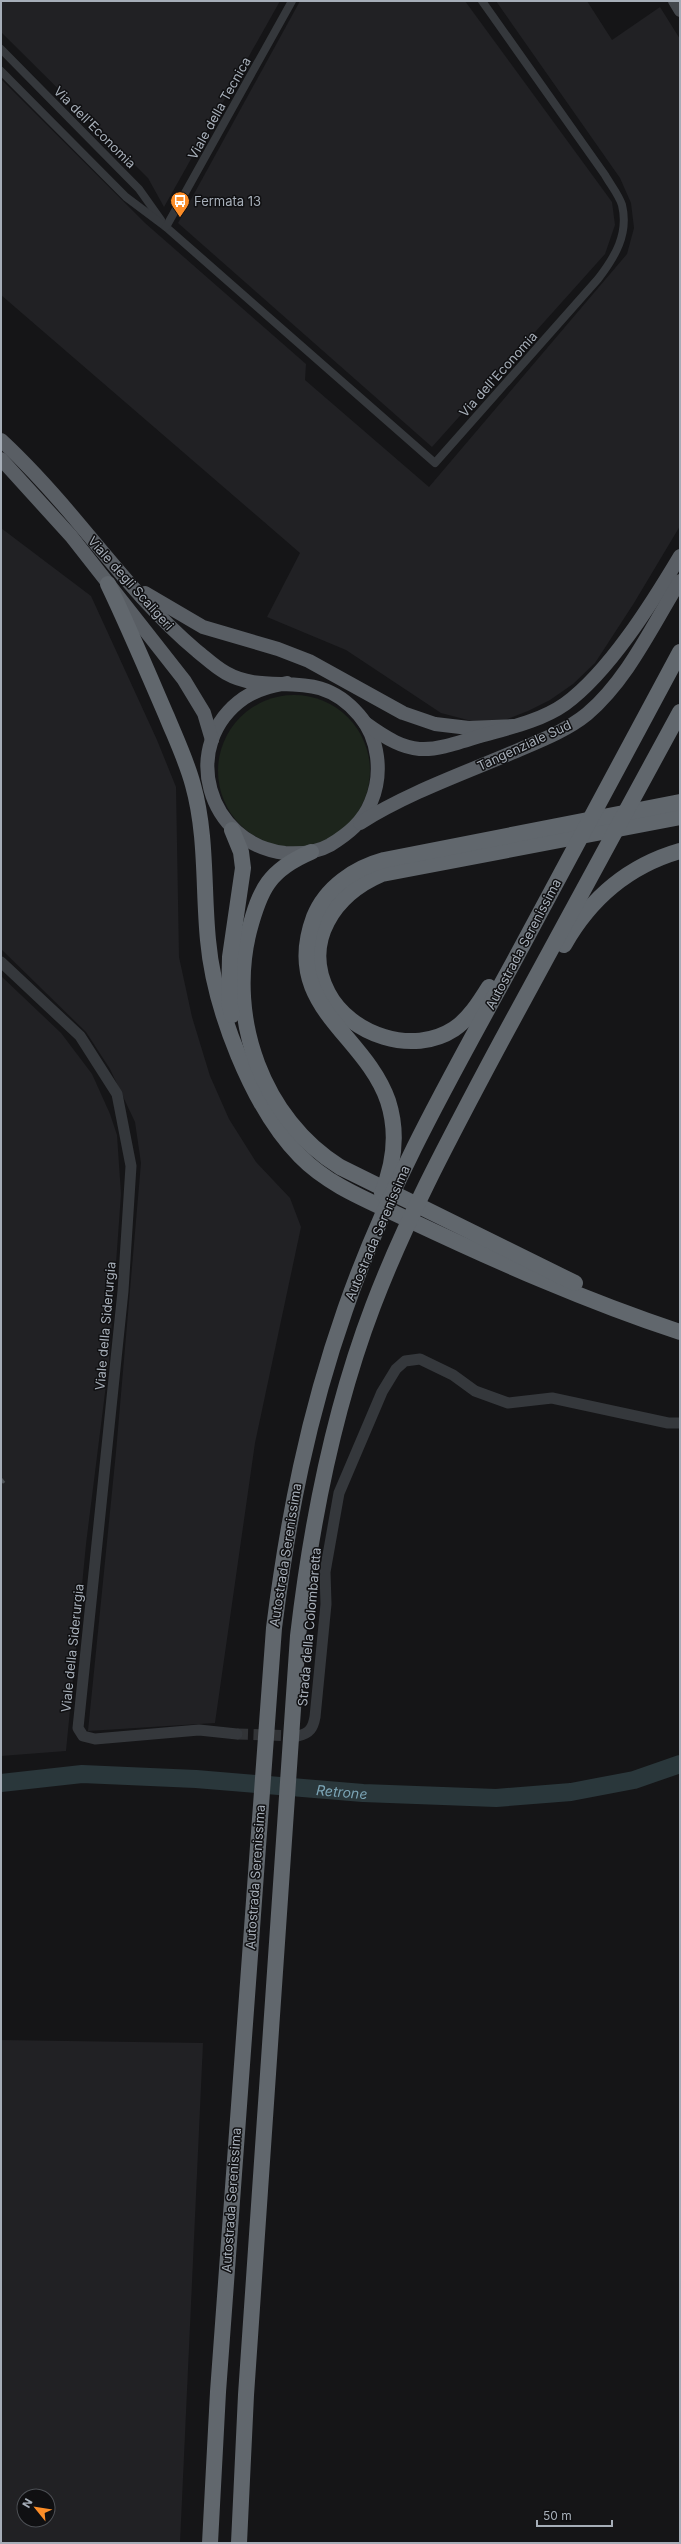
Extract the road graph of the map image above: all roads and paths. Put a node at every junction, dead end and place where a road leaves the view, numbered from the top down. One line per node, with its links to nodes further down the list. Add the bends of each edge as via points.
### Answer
1 (292, 1): 7 (street, Viale della Tecnica)
2 (482, 1): 7 (street, Via dell'Economia, via 605,175 621,204 624,231 615,257 598,279 435,463)
3 (674, 1): 4 (main road)
4 (680, 11)
5 (1, 49): 7 (street, Via dell'Economia, via 139,189)
6 (1, 71): 7 (street, Via dell'Economia, via 126,197)
7 (166, 227)
8 (1, 440): 11 (highway, Viale degli Scaligeri, via 80,524)
9 (1, 459): 11 (highway, Viale degli Scaligeri)
10 (680, 556): 18 (highway, Tangenziale Sud, via 638,620 585,688 564,704)
11 (113, 579): 14 (highway, Viale degli Scaligeri, via 226,674 247,681); 18 (highway, via 203,627 309,661 403,713 435,724 468,728); 19 (highway, Viale degli Scaligeri, via 184,680 204,713); 27 (highway, via 193,783 201,835 211,961 224,1013)
12 (680, 580): 22 (highway, Tangenziale Sud, via 639,650 614,686 586,714 558,732 384,808)
13 (680, 652): 16 (highway, Autostrada Serenissima)
14 (288, 683): 17 (highway, Viale degli Scaligeri, via 315,686 336,694 358,713); 19 (highway, Viale degli Scaligeri, via 262,688 243,699 230,710)
15 (680, 712): 28 (highway, Autostrada Serenissima)
16 (642, 722): 21 (highway, via 562,854 493,981 463,1021 443,1035 432,1038 400,1040 375,1034 341,1010 323,982 320,943 328,919 344,897 369,880 388,872 503,852); 32 (highway, Autostrada Serenissima, via 412,1152 371,1241 345,1309)
17 (365, 723): 18 (highway, Tangenziale Sud, via 387,739 409,749 428,750); 22 (highway, Viale degli Scaligeri, via 377,753 377,782 371,803)
18 (514, 726)
19 (212, 740): 23 (highway, Viale degli Scaligeri, via 208,756 209,786 213,800)
20 (680, 802): 32 (highway, via 396,857 362,868 332,890 321,904 311,926 307,961 313,989 329,1017 365,1061 379,1083 389,1107 394,1139 390,1174 351,1267 330,1327 311,1396)
21 (680, 817)
22 (357, 825): 25 (highway, Viale degli Scaligeri, via 330,845)
23 (232, 830): 25 (highway, Viale degli Scaligeri, via 246,841 268,851 299,854); 27 (highway, via 244,868 230,957 229,1002)
24 (680, 851): 28 (highway, via 625,876 605,891 584,914 545,977 500,1062)
25 (311, 852): 29 (highway, via 286,864 268,880 247,938 244,960 244,1008 251,1046 273,1097 289,1121 310,1144 340,1167 575,1283)
26 (1, 962): 33 (street, Viale della Siderurgia, via 80,1036 117,1094 131,1166 123,1291 78,1728 83,1736 95,1739 199,1730)
27 (241, 1060): 30 (highway, via 277,1129 299,1155 333,1183 497,1262 630,1316)
28 (440, 1157): 36 (highway, Autostrada Serenissima, via 392,1257 372,1308 343,1400 307,1565 290,1765)
29 (680, 1322)
30 (680, 1332)
31 (680, 1423): 34 (street, Strada della Colombaretta, via 668,1424 552,1398 508,1403 476,1391 453,1375 420,1358 405,1361 396,1369 382,1392 339,1493 326,1572 326,1604 313,1728)
32 (308, 1429): 35 (highway, Autostrada Serenissima, via 282,1565 274,1628 218,2392)
33 (237, 1734)
34 (298, 1736)
35 (210, 2543)
36 (238, 2543)

